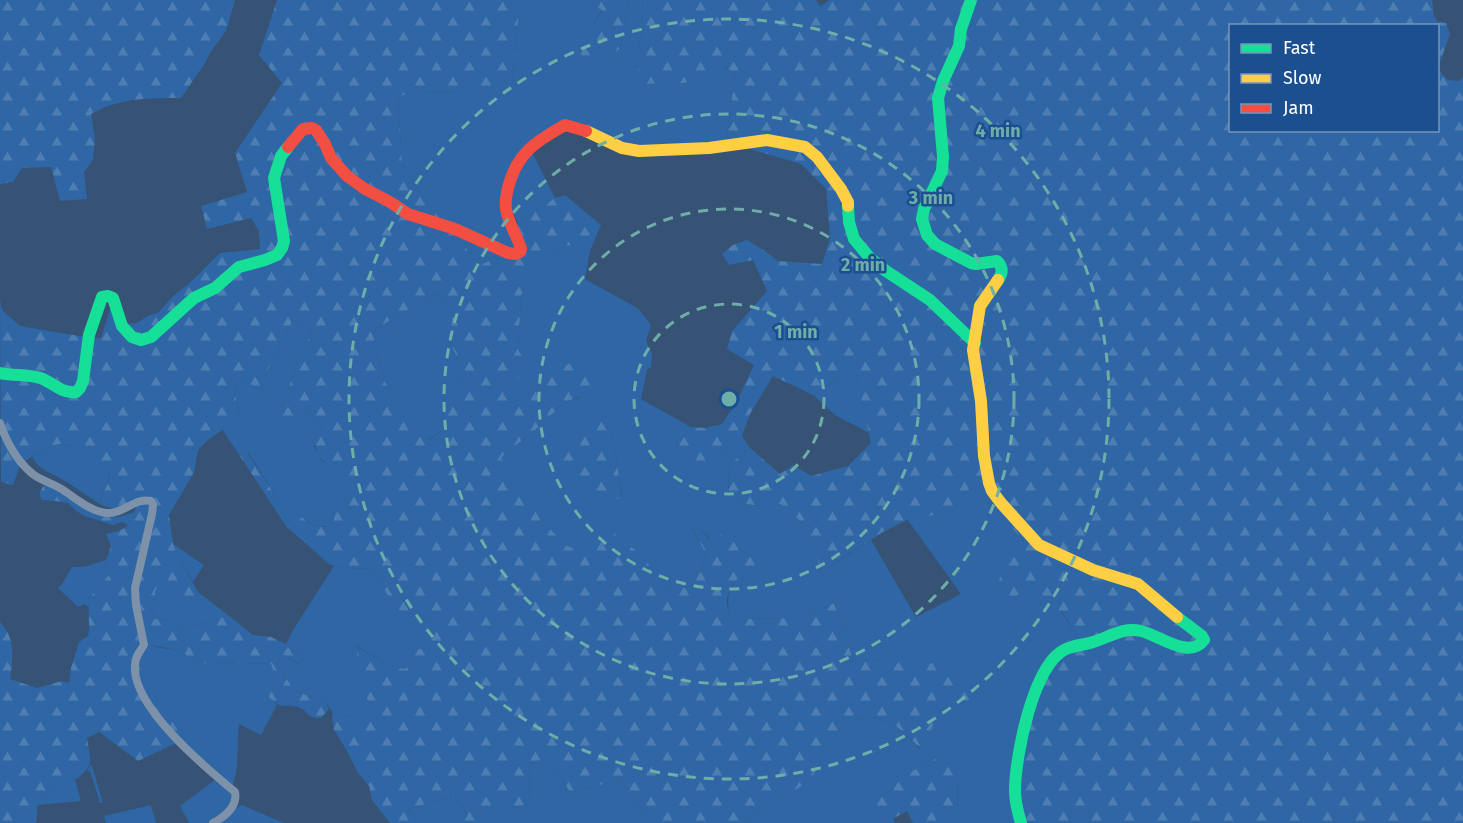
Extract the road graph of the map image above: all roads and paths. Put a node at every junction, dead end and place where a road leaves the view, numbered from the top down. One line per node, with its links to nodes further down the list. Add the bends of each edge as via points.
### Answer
1 (971, 0): 2 (street, via 959,46 938,98 942,171 922,219 935,244 971,263 997,261 1001,265 1000,277 980,306)
2 (975, 343): 3 (street, via 930,300 870,258 854,239 848,202 841,189 805,147 767,140 709,148 639,151 565,125 524,153 510,179 506,211 521,249 515,254 408,214 365,189 347,176 312,128 303,129 275,170 284,241 277,255 239,267 215,288 194,298 151,337 141,340 122,326 113,298 102,297 87,343 84,379 75,393 69,394 39,378); 6 (street, via 987,475 1001,503 1039,545 1094,570 1138,584 1204,640 1197,647 1181,646 1131,629 1056,656 1034,689 1028,712 1015,777)
3 (0, 373)
4 (0, 423): 5 (street, via 5,438 29,470 85,505 107,513 141,500 151,501 152,514 135,588 144,645 134,667 148,703 166,729 235,792 230,811)
5 (213, 823)
6 (1021, 823)

